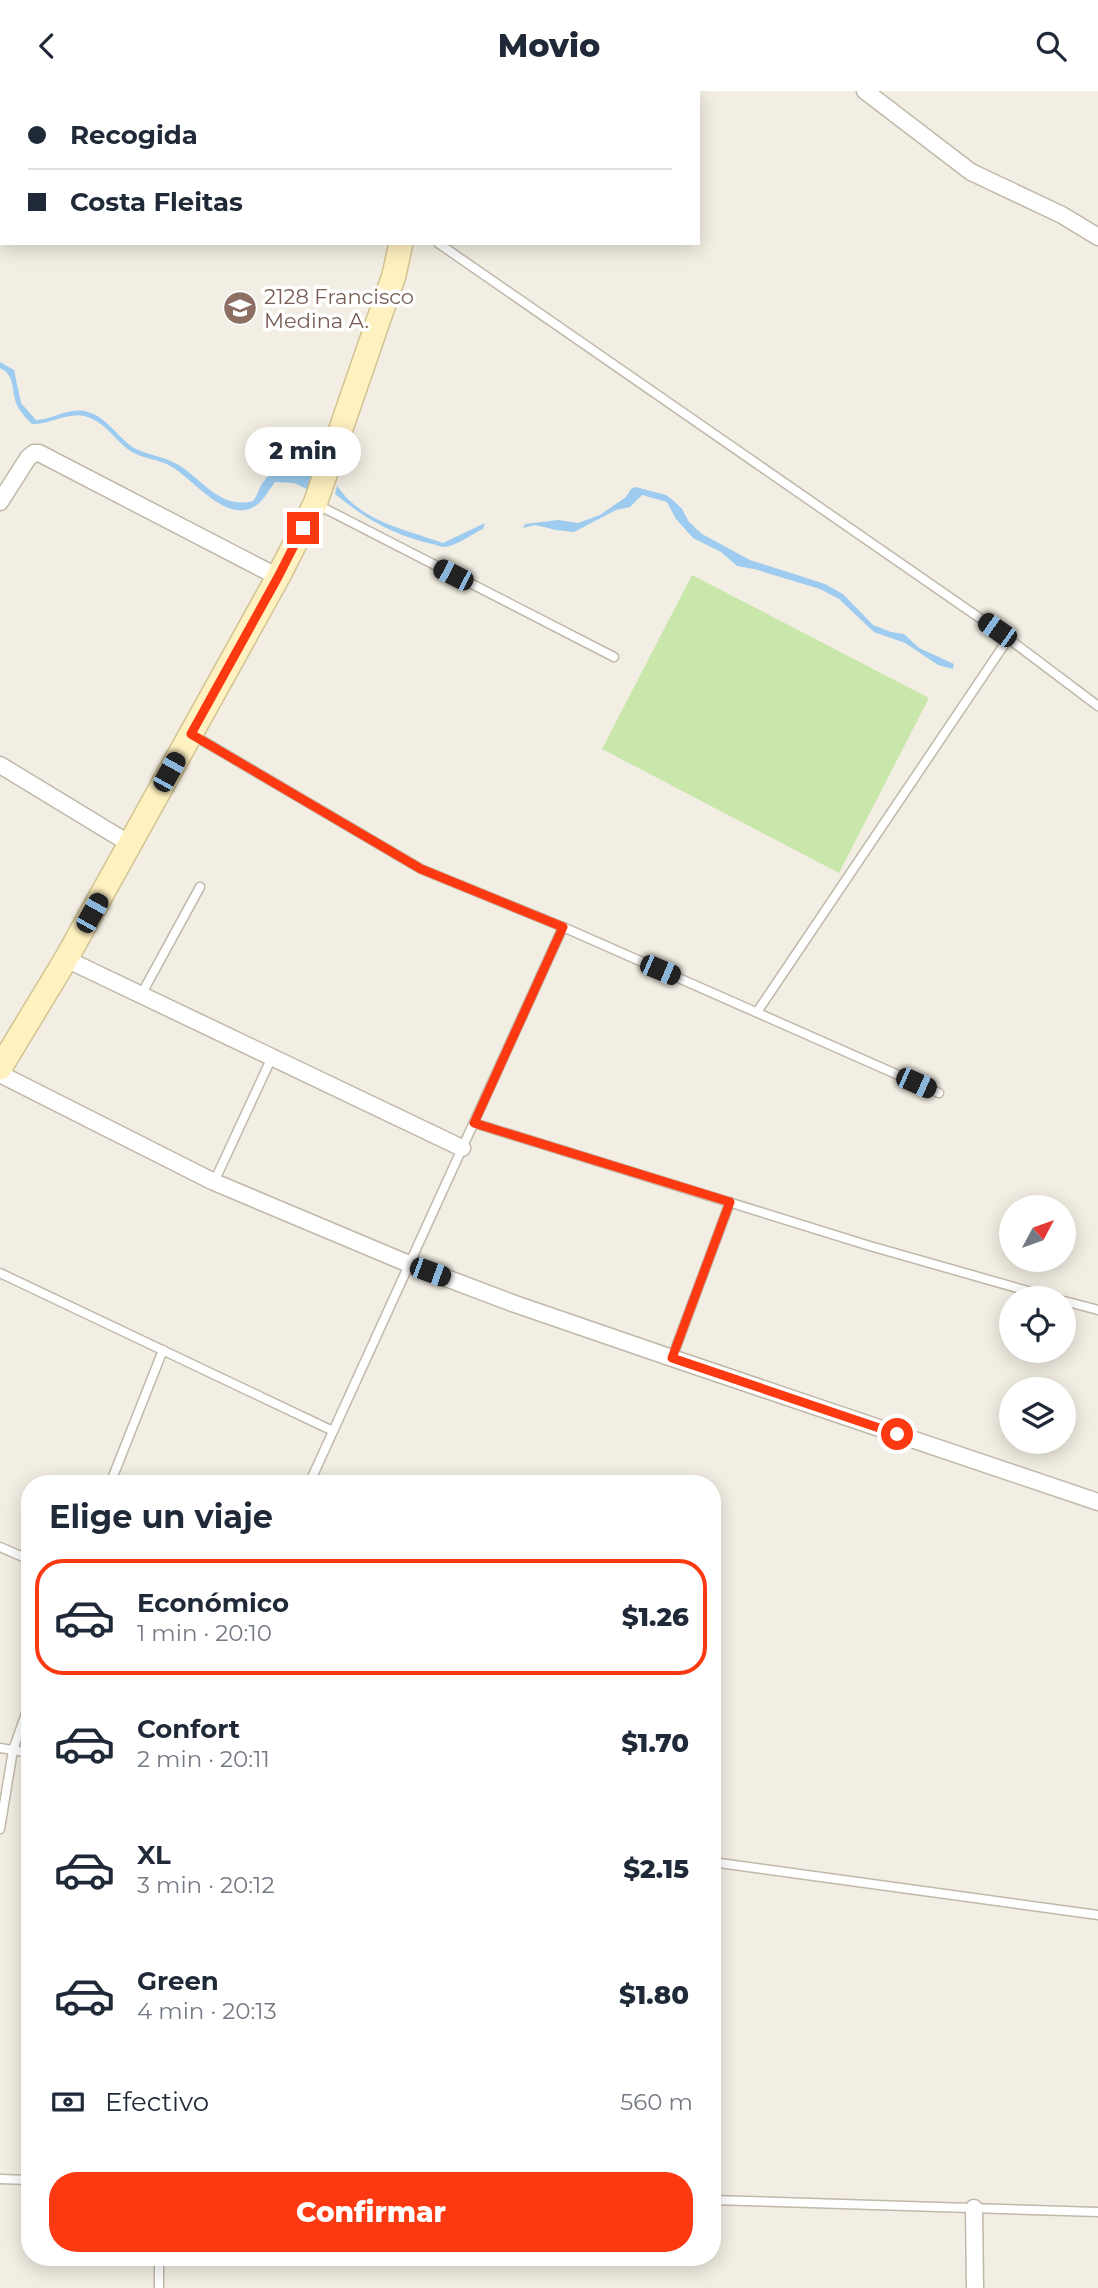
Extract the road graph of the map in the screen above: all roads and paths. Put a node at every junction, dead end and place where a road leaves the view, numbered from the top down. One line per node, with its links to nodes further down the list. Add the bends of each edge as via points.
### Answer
1 (865, 91): 2 (street, via 971,172)
2 (1098, 237)
3 (401, 245): 6 (main road, via 382,313)
4 (441, 245): 8 (lane)
5 (0, 502): 7 (street, via 28,458 39,453)
6 (315, 504): 7 (main road); 9 (lane)
7 (278, 577): 11 (main road)
8 (1008, 639): 10 (lane); 18 (lane)
9 (614, 657)
10 (1098, 706)
11 (191, 734): 13 (main road); 15 (lane, via 421,869)
12 (0, 765): 13 (street)
13 (130, 844): 16 (main road)
14 (200, 887): 17 (lane)
15 (563, 927): 18 (lane); 22 (lane)
16 (66, 959): 17 (street); 20 (main road)
17 (141, 995): 19 (street)
18 (757, 1013): 21 (lane)
19 (272, 1057): 23 (street); 24 (lane)
20 (2, 1062): 24 (street)
21 (939, 1093)
22 (474, 1123): 23 (lane); 25 (lane)
23 (462, 1148): 26 (lane)
24 (214, 1182): 26 (street)
25 (730, 1202): 28 (lane); 32 (lane)
26 (409, 1264): 32 (street); 33 (lane)
27 (0, 1273): 31 (lane)
28 (1010, 1286)
29 (1076, 1304): 30 (lane)
30 (1098, 1310)
31 (163, 1350): 33 (lane); 34 (lane)
32 (672, 1358): 36 (street)
33 (333, 1431): 35 (lane)
34 (114, 1475)
35 (313, 1475)
36 (1098, 1502)
37 (0, 1548): 38 (lane)
38 (21, 1556)
39 (21, 1727): 41 (lane)
40 (0, 1748): 41 (lane)
41 (13, 1750): 42 (lane); 43 (lane)
42 (21, 1751)
43 (0, 1829)
44 (721, 1863): 45 (lane)
45 (1098, 1915)
46 (0, 2179): 47 (lane)
47 (21, 2180)
48 (721, 2200): 49 (lane)
49 (974, 2208): 50 (lane); 53 (street)
50 (1098, 2212)
51 (159, 2266): 52 (lane)
52 (159, 2288)
53 (975, 2288)

